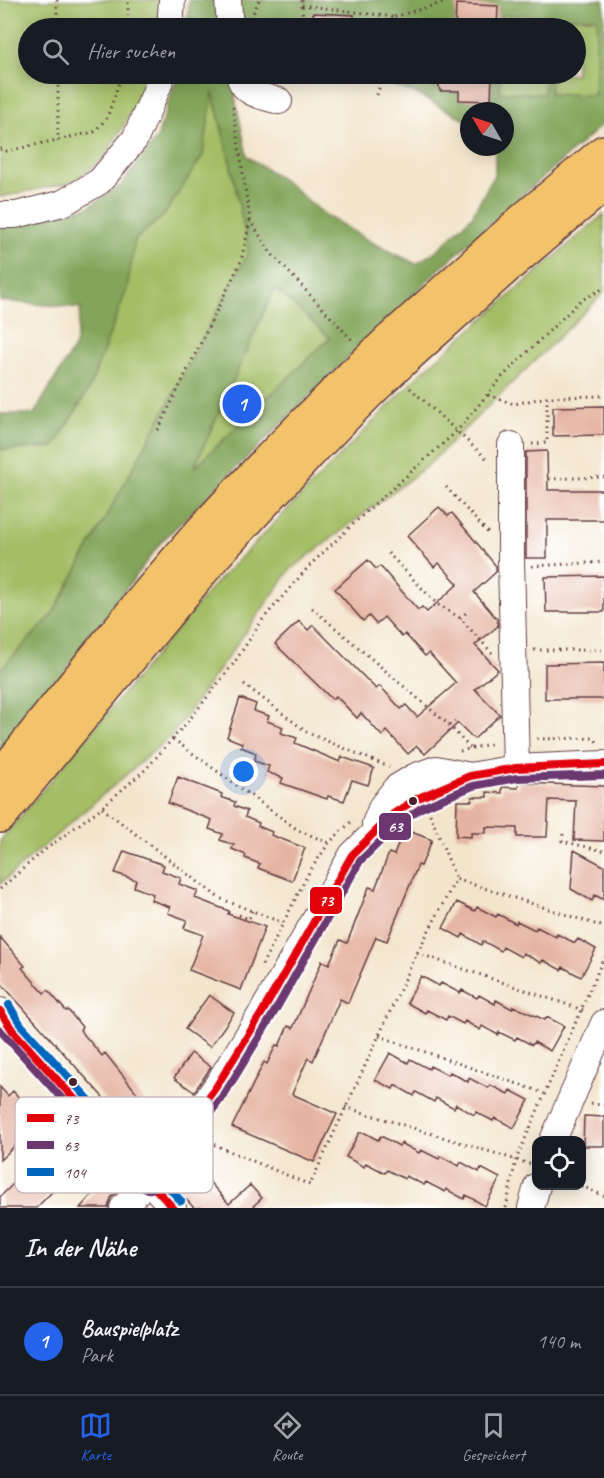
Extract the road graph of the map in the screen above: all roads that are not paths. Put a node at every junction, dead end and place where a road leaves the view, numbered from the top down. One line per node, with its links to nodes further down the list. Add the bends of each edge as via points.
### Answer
1 (172, 0): 3 (street)
2 (228, 0): 4 (street)
3 (171, 18)
4 (229, 18)
5 (159, 84): 10 (street, via 135,139 100,181 63,203)
6 (244, 84): 7 (street, via 253,94)
7 (279, 101)
8 (604, 152): 11 (highway, via 522,220)
9 (604, 184): 11 (highway, via 506,267)
10 (0, 215)
11 (398, 349): 12 (highway, bridge)
12 (363, 382): 16 (highway, via 277,451 188,546); 17 (highway, via 312,450 215,555)
13 (511, 445): 15 (street)
14 (604, 764): 15 (street)
15 (516, 768): 21 (street, via 415,789 352,855)
16 (0, 778)
17 (0, 816)
18 (596, 1018): 22 (street, via 570,1102)
19 (4, 1023): 20 (street)
20 (73, 1097)
21 (209, 1097)
22 (555, 1136)
23 (536, 1190): 28 (street)
24 (136, 1193): 26 (street)
25 (161, 1193): 27 (street)
26 (123, 1208)
27 (173, 1208)
28 (531, 1208)

